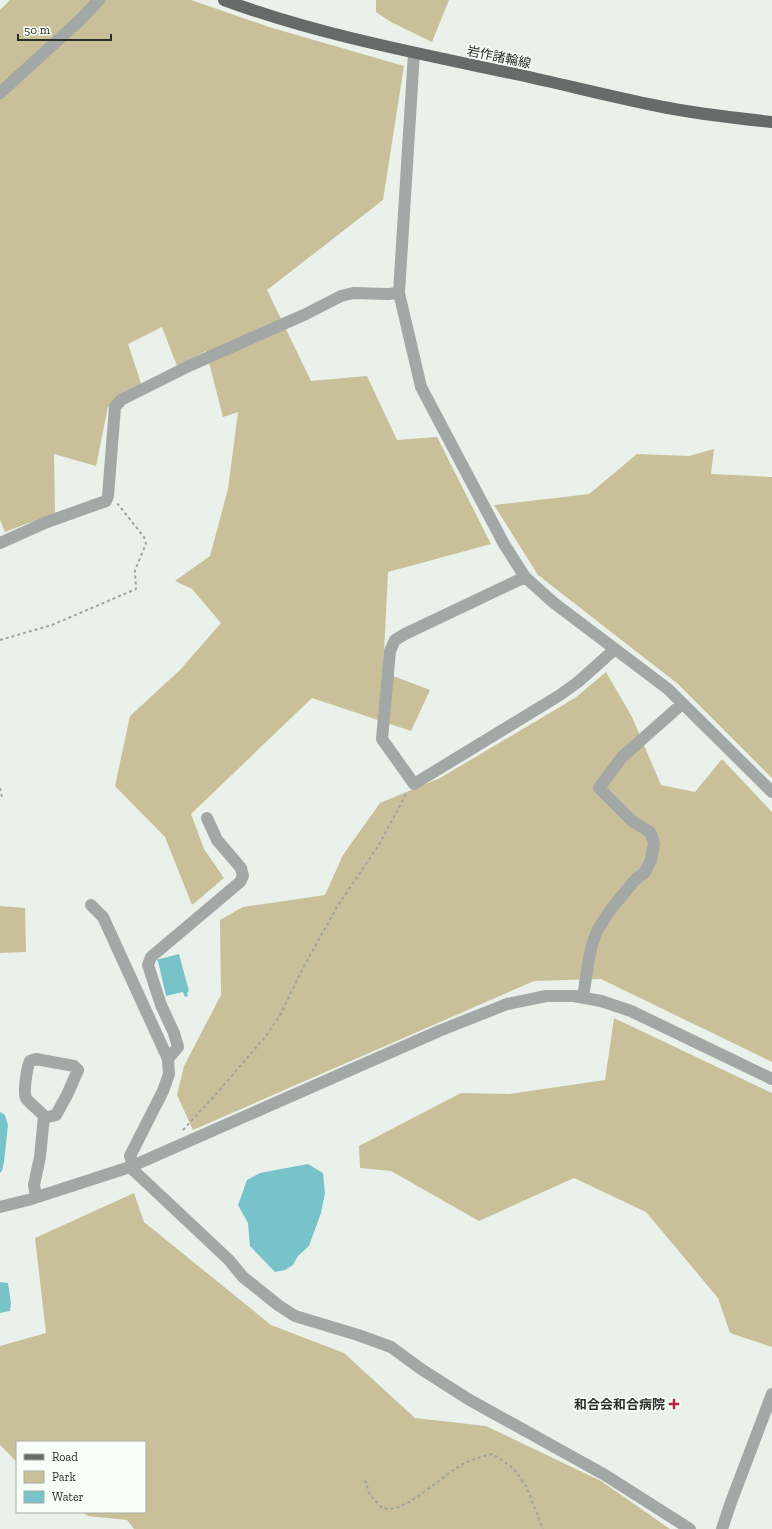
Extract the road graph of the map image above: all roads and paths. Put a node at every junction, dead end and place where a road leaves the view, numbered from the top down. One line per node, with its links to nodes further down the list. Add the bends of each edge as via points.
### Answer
1 (99, 0): 4 (street)
2 (224, 0): 3 (main road, 岩作諸輪線, via 306,26)
3 (414, 53): 5 (main road, 岩作諸輪線, via 660,106 721,117); 6 (street)
4 (0, 93)
5 (772, 122)
6 (399, 293): 7 (street, via 353,292 341,296 120,400 115,407); 9 (street, via 421,387 504,544)
7 (108, 496): 8 (street, via 106,501 47,522); 10 (path, via 117,502 144,537 146,544 135,570 136,590 52,625)
8 (0, 543)
9 (525, 577): 11 (street, via 554,604); 13 (street, via 395,640 390,651 382,739)
10 (0, 640)
11 (615, 649): 12 (street, via 668,689); 13 (street, via 560,695)
12 (682, 704): 15 (street); 19 (street, via 622,757 599,788 627,817 650,832 654,843 651,860 645,872 611,909 598,930 589,958)
13 (414, 784): 23 (path, via 404,795 380,843 337,907 280,1015 266,1036)
14 (0, 788): 16 (path)
15 (772, 792)
16 (2, 797)
17 (207, 818): 20 (street, via 217,840 242,868 243,876 240,882 151,957 148,965 178,1047)
18 (91, 905): 20 (street, via 103,917)
19 (583, 997): 21 (street, via 631,1011); 24 (street, via 546,996 507,1004 439,1031)
20 (168, 1059): 24 (street, via 169,1074 130,1156)
21 (772, 1079)
22 (44, 1116): 22 (street, via 27,1100 25,1094 30,1061 36,1059 74,1066 78,1070 56,1114); 25 (street, via 34,1185)
23 (183, 1130)
24 (131, 1166): 25 (street); 30 (street, via 229,1260 243,1277 278,1306 295,1316 391,1347 468,1399 605,1475)
25 (36, 1197): 26 (street)
26 (0, 1207)
27 (772, 1394): 31 (street)
28 (365, 1480): 29 (path, via 370,1495 381,1507 391,1509 426,1490 456,1468 493,1454 514,1469 526,1486)
29 (543, 1529)
30 (690, 1529)
31 (722, 1529)

